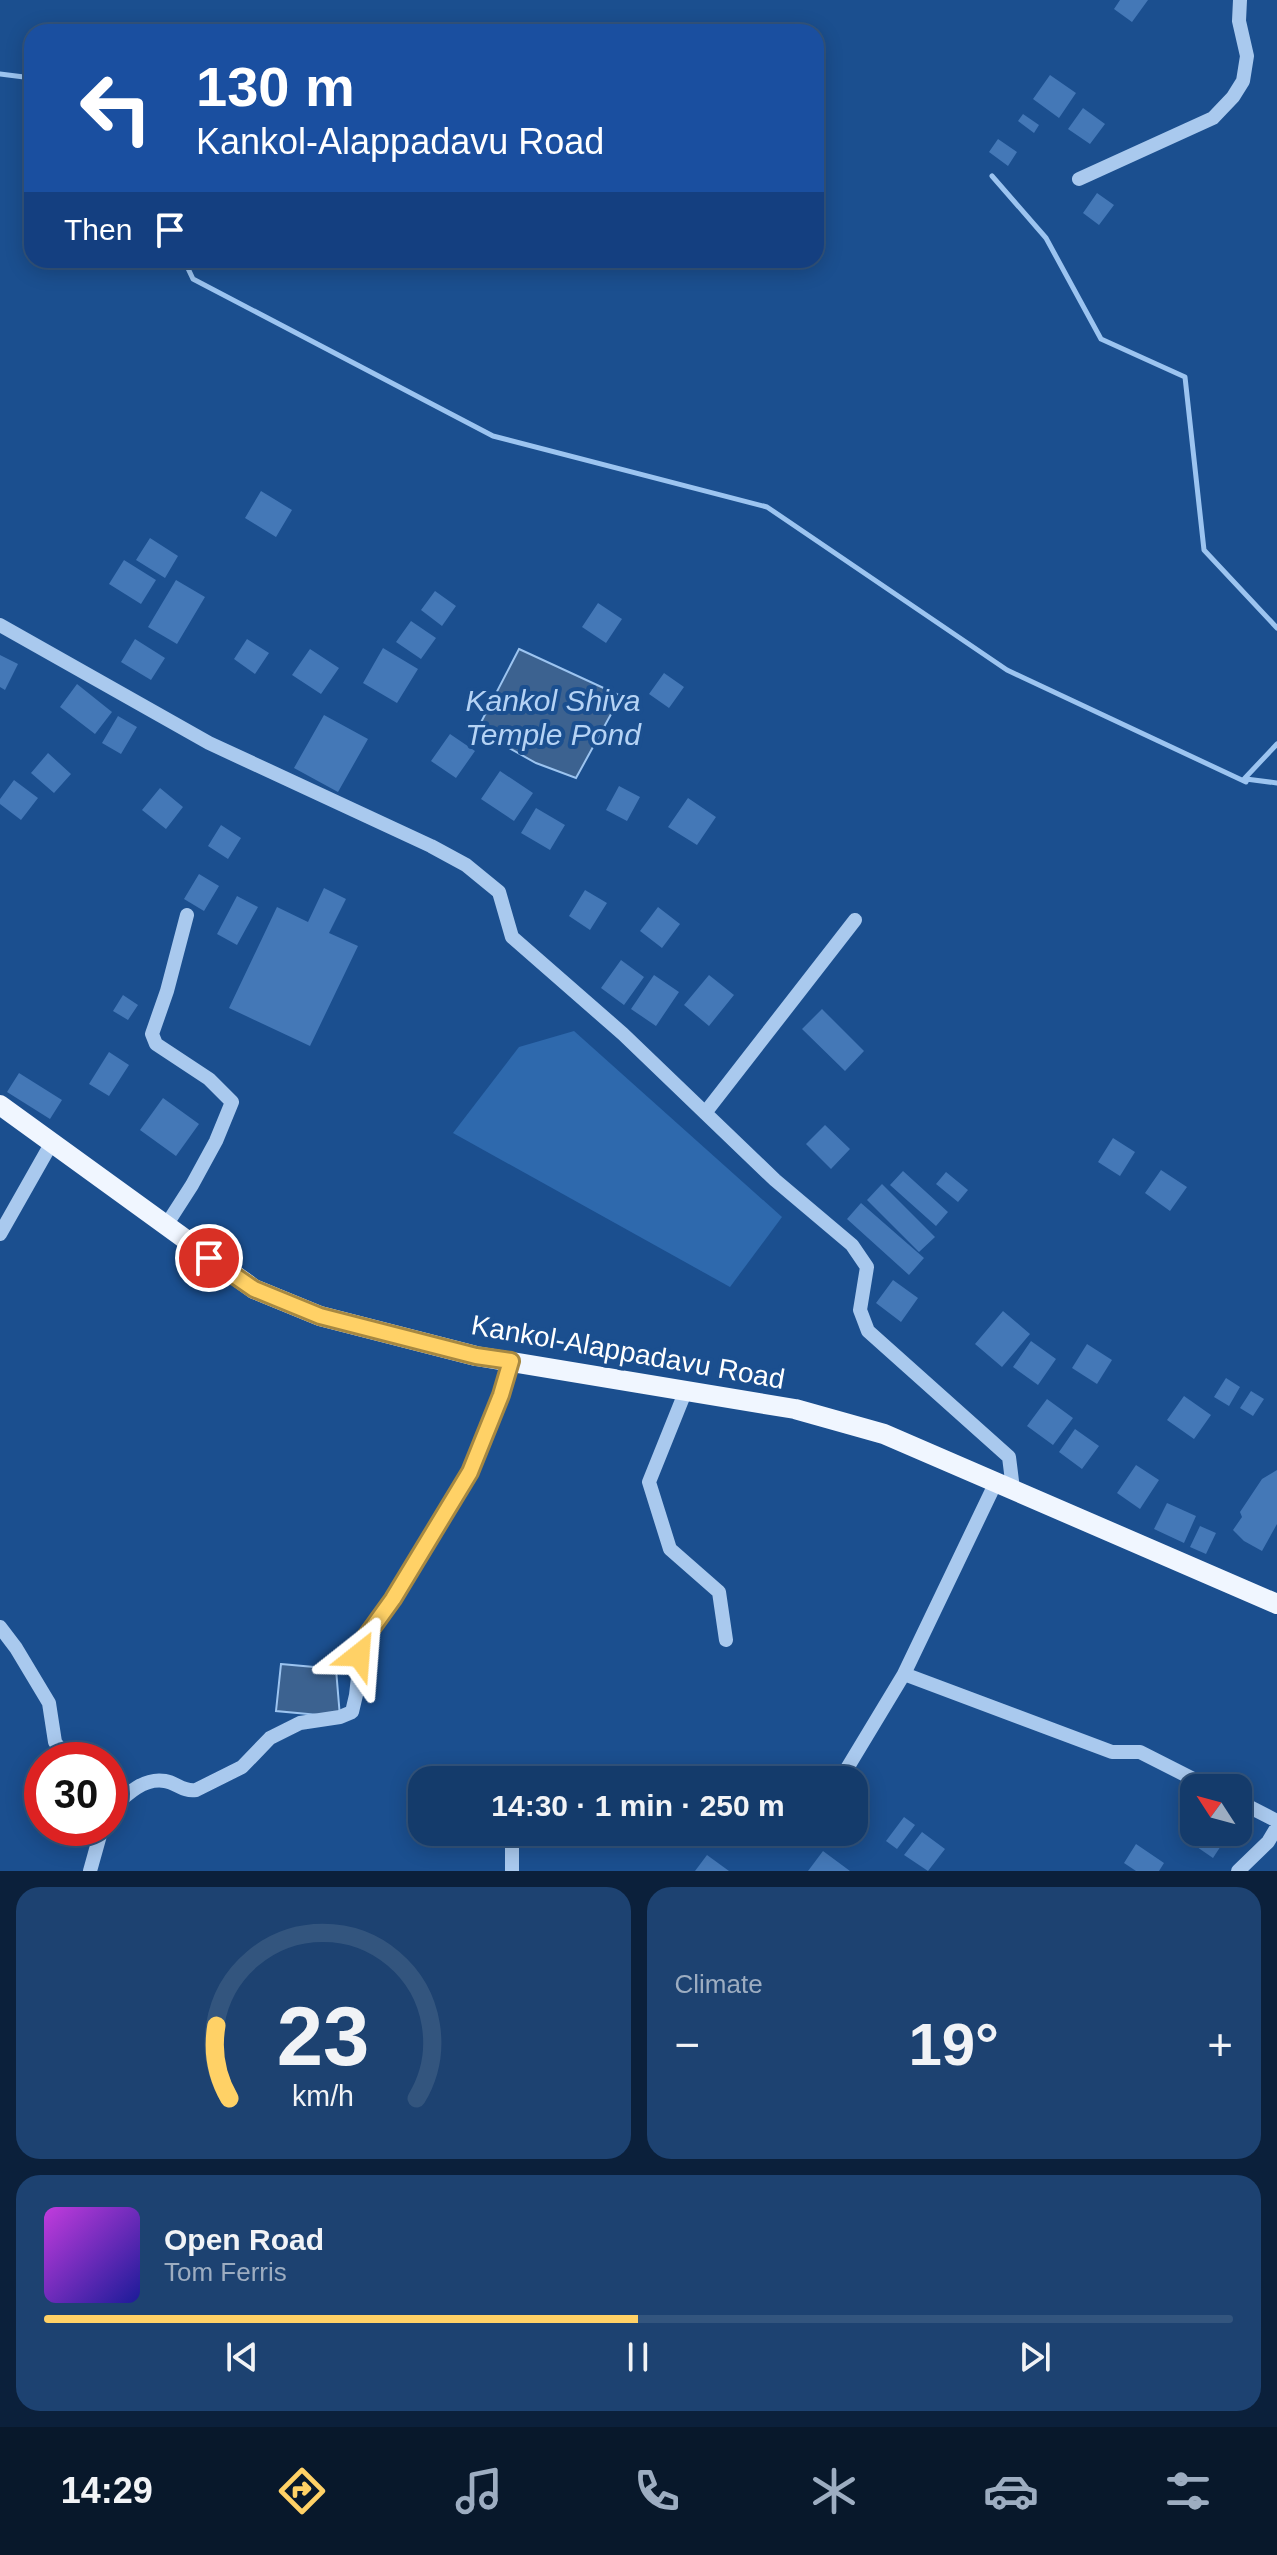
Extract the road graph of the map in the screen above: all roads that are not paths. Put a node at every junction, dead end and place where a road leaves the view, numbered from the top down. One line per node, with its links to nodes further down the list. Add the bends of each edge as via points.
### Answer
1 (1240, 0): 2 (street, via 1247,56 1243,81 1233,97 1213,118)
2 (1079, 179)
3 (0, 625): 7 (street, via 209,743 466,865 499,892 512,937)
4 (187, 915): 9 (street, via 152,1034 156,1044 209,1079 232,1102)
5 (855, 920): 7 (street)
6 (0, 1105): 8 (main road, Kankol-Alappadavu Road)
7 (705, 1113): 13 (street, via 852,1245 867,1267 860,1310 868,1331 1009,1457)
8 (51, 1144): 9 (main road, Kankol-Alappadavu Road); 10 (street)
9 (165, 1227): 11 (main road, Kankol-Alappadavu Road, via 254,1289 320,1316)
10 (0, 1234)
11 (511, 1361): 12 (main road, Kankol-Alappadavu Road); 21 (street, via 470,1472 362,1642 352,1712 300,1723 270,1738 242,1767 196,1790 151,1782)
12 (686, 1390): 13 (main road, Kankol-Alappadavu Road, via 795,1409 884,1434); 16 (street, via 649,1482 670,1549 719,1592)
13 (1004, 1486): 14 (main road, Kankol-Alappadavu Road); 17 (street)
14 (1277, 1604)
15 (0, 1627): 18 (street, via 49,1703)
16 (726, 1640)
17 (904, 1674): 19 (street); 20 (street, via 1112,1752 1140,1752)
18 (55, 1742)
19 (848, 1766)
20 (1183, 1774)
21 (128, 1795)
22 (1252, 1808): 23 (street)
23 (1277, 1821)
24 (1277, 1827): 29 (street)
25 (97, 1846): 27 (street)
26 (512, 1846): 28 (street)
27 (90, 1871)
28 (512, 1871)
29 (1238, 1871)

